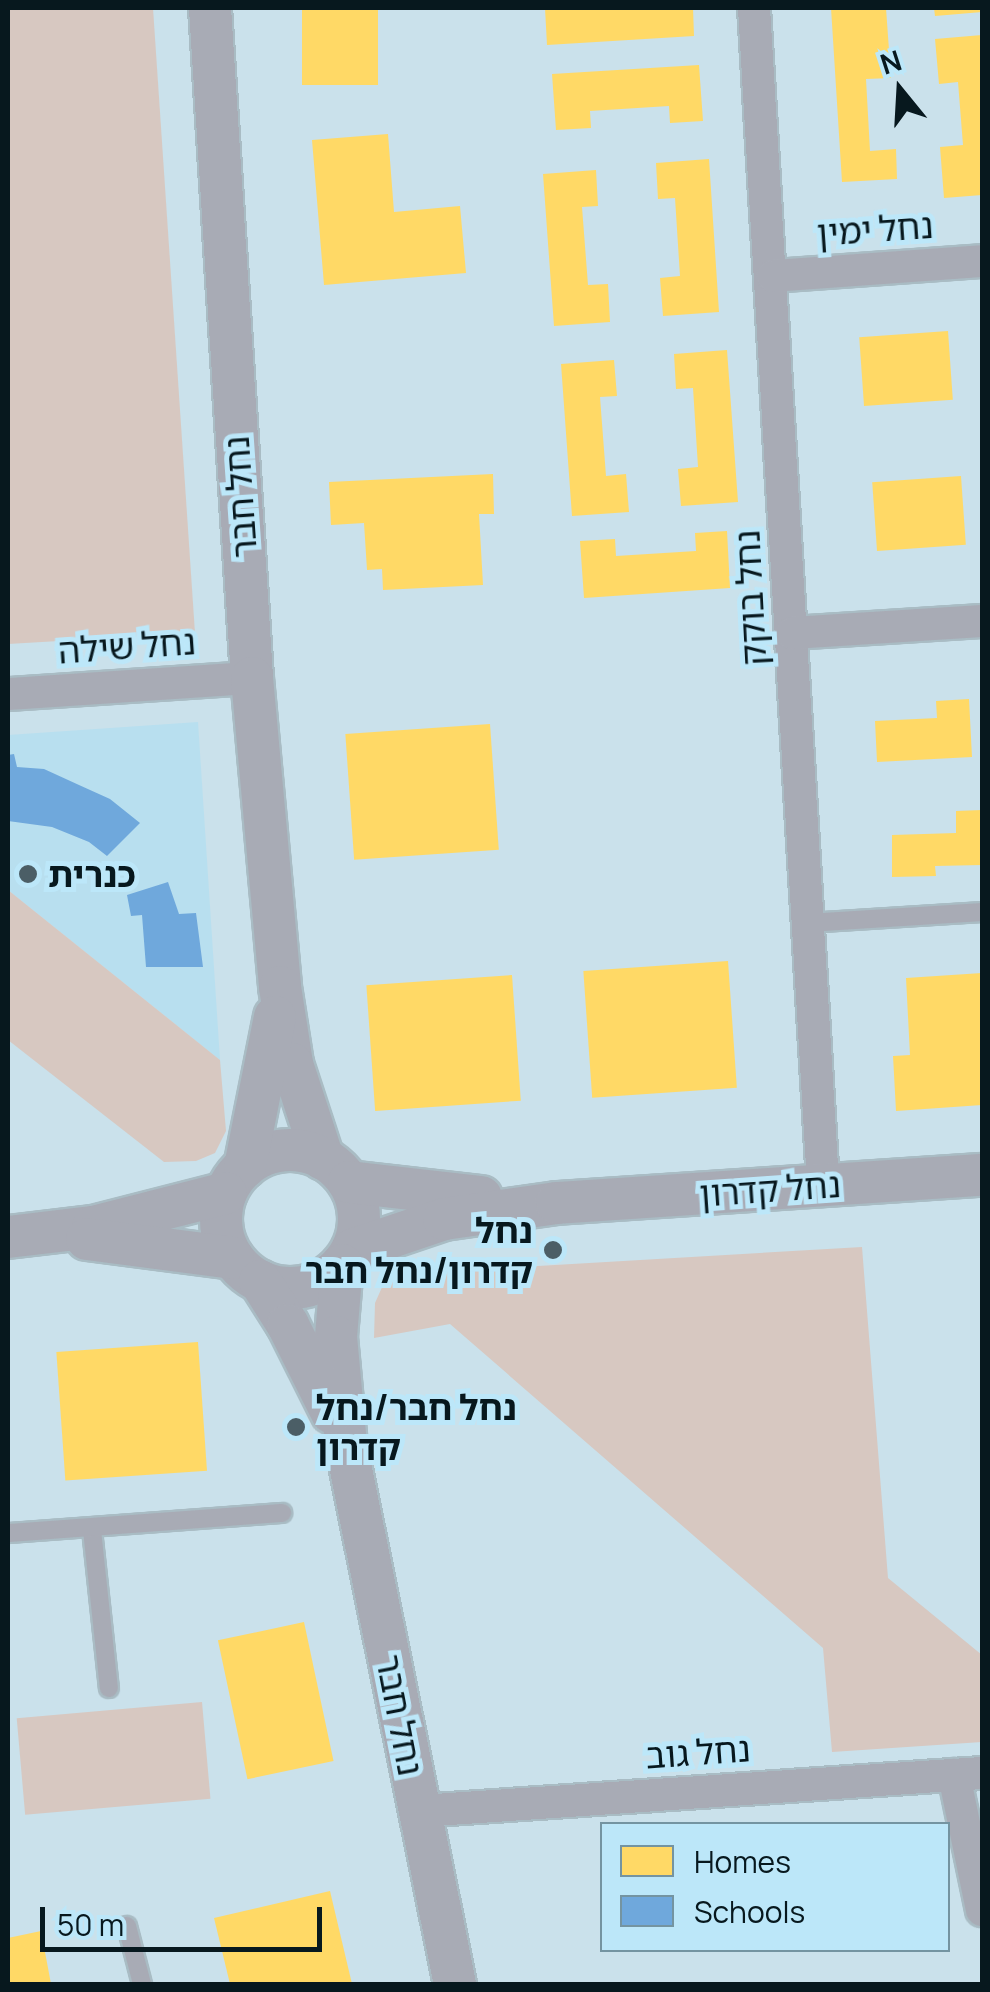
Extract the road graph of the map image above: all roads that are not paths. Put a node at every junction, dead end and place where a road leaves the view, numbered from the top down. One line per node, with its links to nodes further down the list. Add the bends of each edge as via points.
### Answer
1 (210, 8): 7 (street, נחל חבר)
2 (754, 8): 4 (street, נחל בוקק)
3 (982, 262): 4 (street, נחל ימין)
4 (773, 276): 6 (street, נחל בוקק)
5 (982, 620): 6 (street)
6 (792, 633): 10 (street, נחל בוקק)
7 (252, 678): 8 (street, נחל שילה); 11 (street, נחל חבר)
8 (8, 694)
9 (982, 912): 10 (lane)
10 (808, 923): 15 (street, נחל בוקק)
11 (280, 987): 12 (street, נחל חבר, via 292,1064); 14 (street, נחל חבר)
12 (336, 1170): 14 (street, via 290,1150 258,1158); 16 (street, נחל קדרון); 18 (street, via 359,1215)
13 (982, 1174): 15 (street, נחל קדרון)
14 (236, 1180): 17 (street, via 148,1215); 19 (street, via 221,1224)
15 (822, 1185): 16 (street, נחל קדרון)
16 (557, 1204): 18 (street, נחל קדרון, via 444,1219)
17 (24, 1236): 19 (street)
18 (347, 1257): 19 (street, via 312,1284 277,1286); 20 (street, נחל חבר, via 336,1337)
19 (247, 1269): 20 (street, נחל חבר, via 316,1376)
20 (346, 1445): 26 (street, נחל חבר)
21 (282, 1513): 22 (lane)
22 (92, 1530): 23 (lane); 24 (lane)
23 (8, 1533)
24 (109, 1688)
25 (968, 1774): 26 (street, נחל גוב); 27 (street)
26 (420, 1811): 30 (street, נחל חבר)
27 (982, 1910)
28 (127, 1926): 29 (lane)
29 (142, 1984)
30 (455, 1984)

